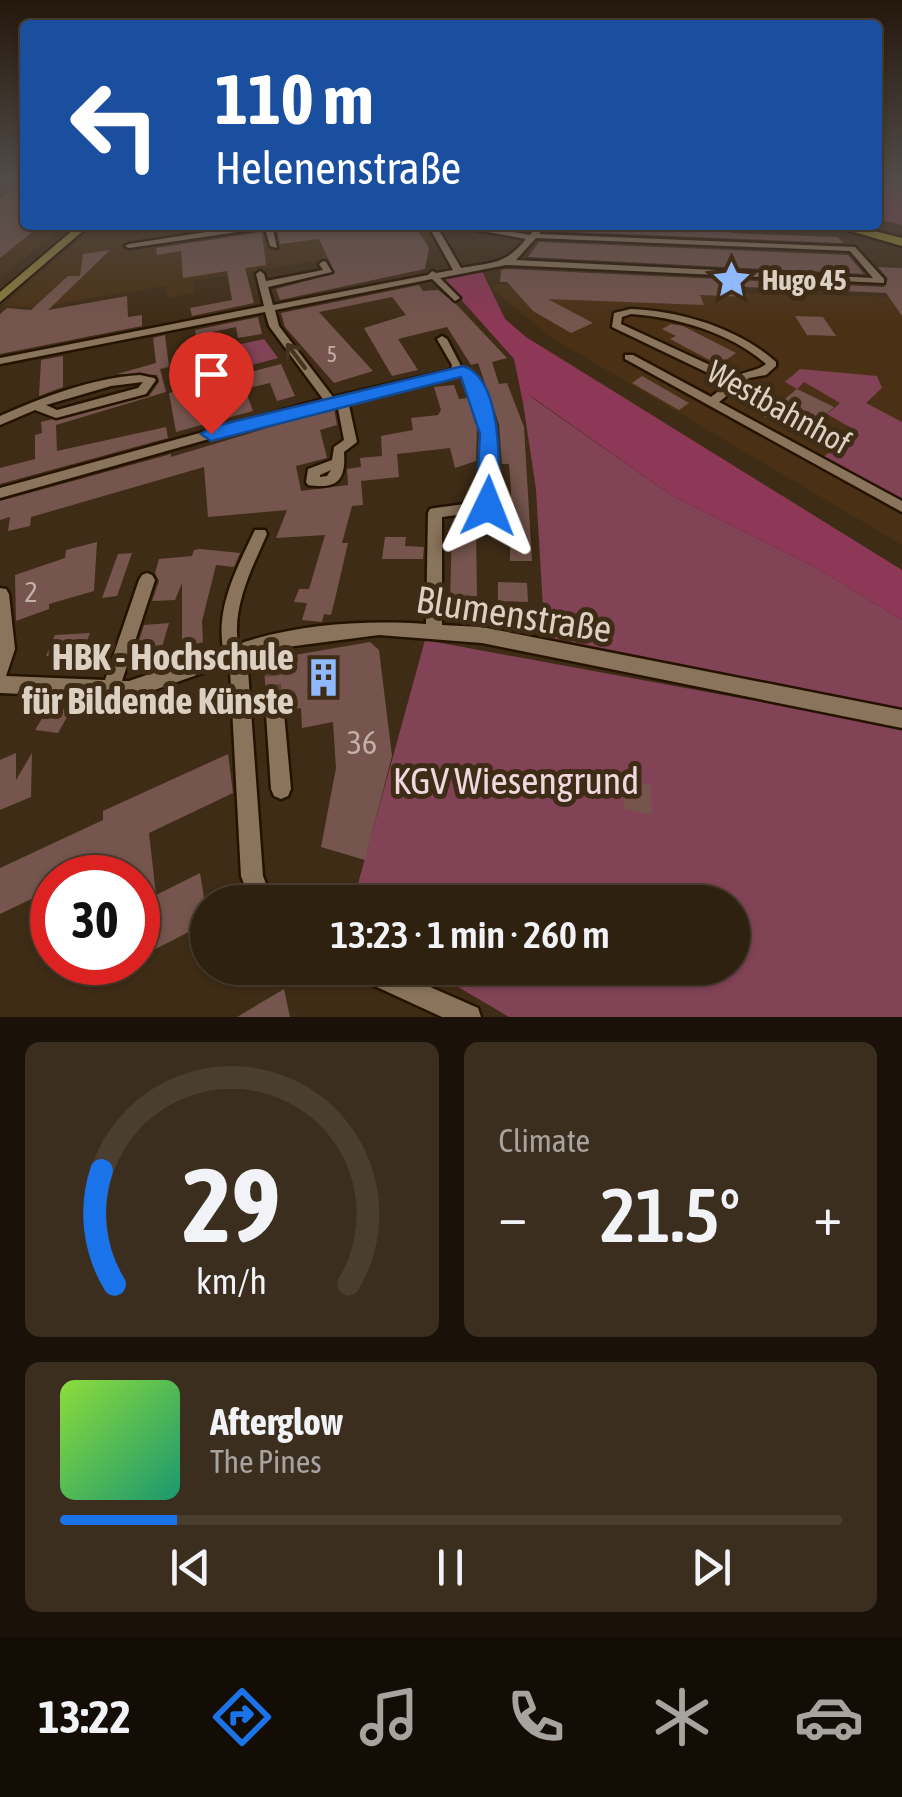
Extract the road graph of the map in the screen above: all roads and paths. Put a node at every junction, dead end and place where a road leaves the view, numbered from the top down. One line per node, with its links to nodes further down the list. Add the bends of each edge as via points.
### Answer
1 (76, 230): 17 (main road)
2 (234, 230): 11 (street)
3 (269, 230): 12 (street)
4 (435, 230): 15 (street)
5 (493, 230): 9 (street)
6 (538, 230): 9 (street)
7 (858, 230): 10 (highway)
8 (871, 230): 10 (highway)
9 (533, 236): 13 (street); 13 (street, via 852,250 881,280)
10 (902, 240)
11 (129, 246)
12 (274, 246)
13 (506, 262): 15 (street)
14 (324, 264): 19 (street, via 328,272 261,279)
15 (457, 269): 16 (street)
16 (432, 274): 18 (street); 19 (street)
17 (0, 295)
18 (455, 298)
19 (267, 307): 22 (street); 25 (street, one-way to 19, via 277,331)
20 (442, 339): 23 (street)
21 (629, 357): 26 (street, Westbahnhof)
22 (0, 360)
23 (456, 372): 25 (street); 35 (street, via 469,374 490,434 488,506 435,512)
24 (737, 382): 24 (street, via 772,364 659,312 625,310 614,320); 26 (street)
25 (336, 399): 29 (street, via 351,442 338,450); 30 (street)
26 (713, 401): 31 (street, Westbahnhof)
27 (35, 405): 27 (street, via 140,377 150,380 142,392 56,414); 28 (street)
28 (0, 421)
29 (339, 462)
30 (0, 492)
31 (902, 507)
32 (260, 534): 36 (street, via 236,587)
33 (147, 580): 39 (street)
34 (1, 594): 37 (street, via 7,648)
35 (434, 630): 36 (street, Blumenstraße, via 379,628); 41 (street, Blumenstraße)
36 (228, 652): 39 (street, Blumenstraße, via 152,684); 43 (street, via 239,670)
37 (0, 670)
38 (0, 684): 39 (street, Blumenstraße)
39 (111, 690)
40 (275, 713): 42 (street)
41 (902, 718)
42 (281, 789)
43 (255, 885)
44 (399, 985): 45 (street)
45 (470, 1017)

